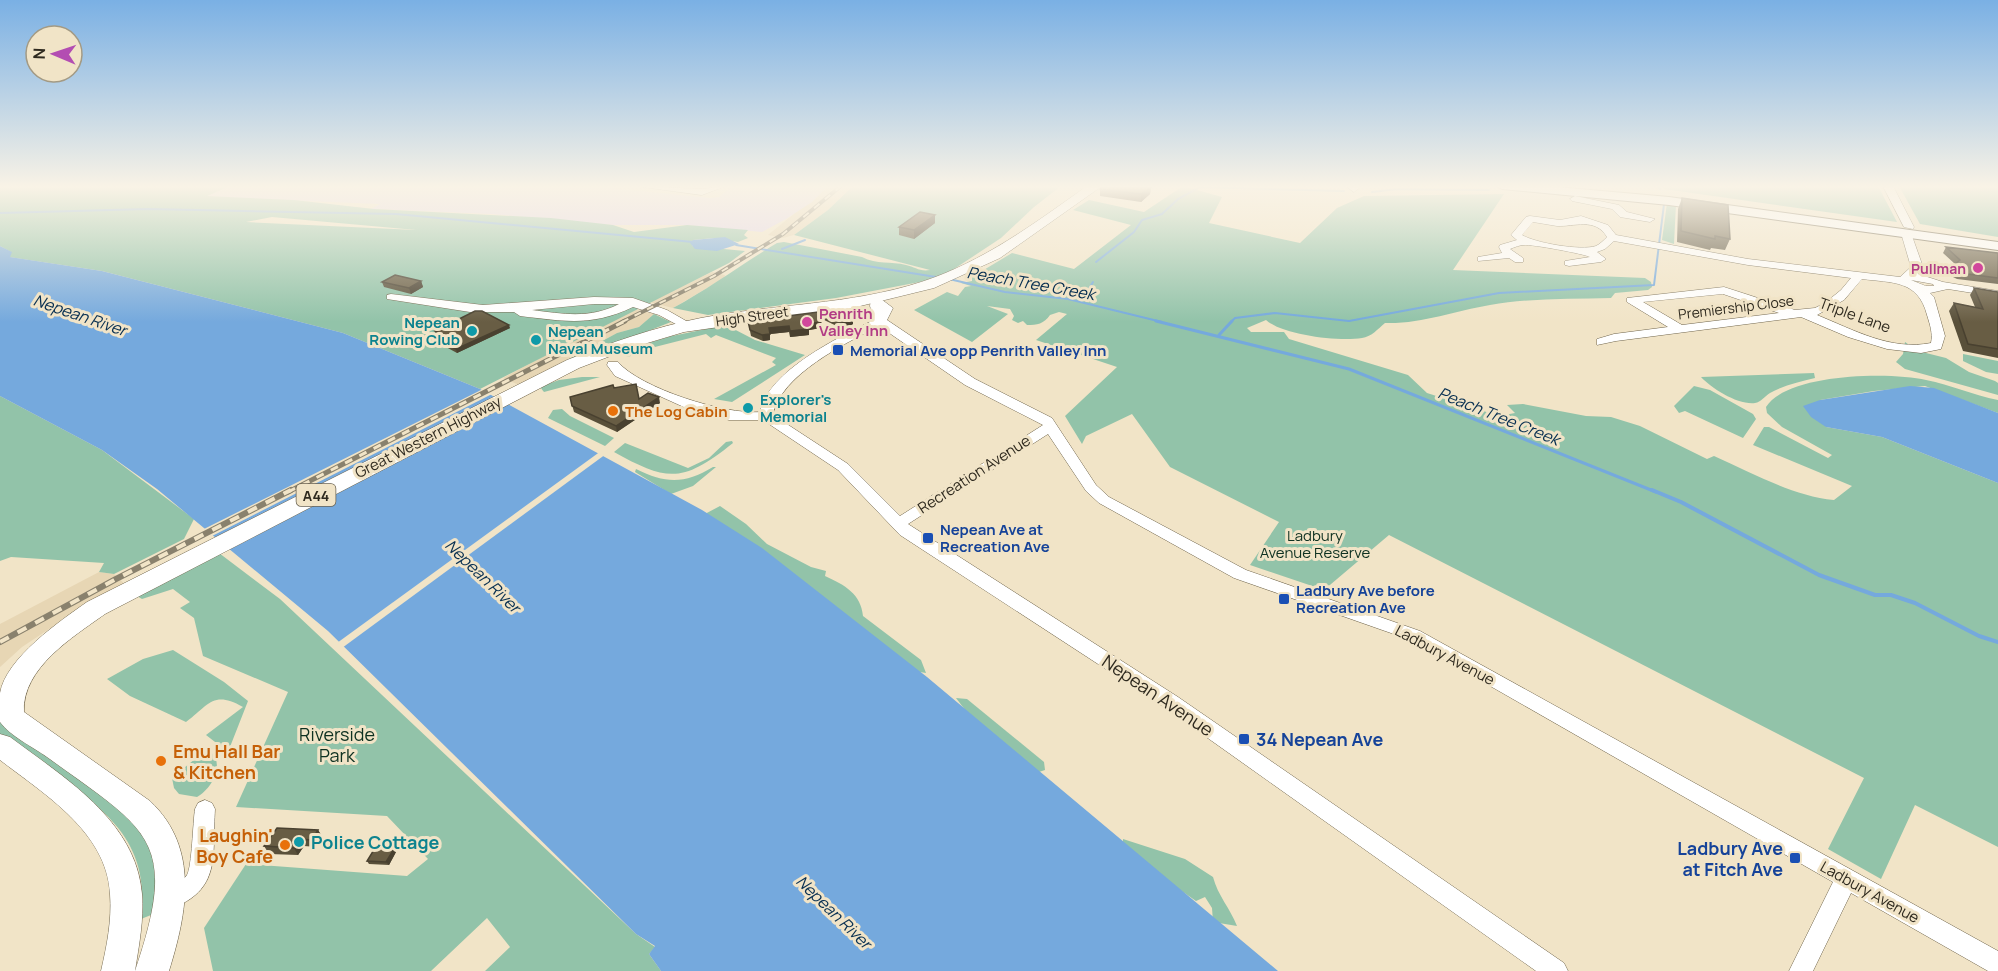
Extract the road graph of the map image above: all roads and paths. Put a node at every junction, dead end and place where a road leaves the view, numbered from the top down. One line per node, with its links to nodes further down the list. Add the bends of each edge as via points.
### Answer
1 (1019, 231): 12 (highway, High Street / A44)
2 (1031, 231): 12 (highway, High Street / A44)
3 (1519, 231): 10 (street, via 1516,235)
4 (1609, 231): 8 (street)
5 (1905, 231): 7 (main road)
6 (1906, 231): 7 (main road)
7 (1910, 232): 9 (main road); 11 (main road); 17 (street, via 1917,267); 18 (street)
8 (1612, 237): 13 (street, via 1602,247); 16 (street, via 1762,264)
9 (1998, 240)
10 (1523, 242): 13 (street); 14 (street, via 1504,247 1515,258)
11 (1998, 246)
12 (1003, 248): 21 (highway, High Street / A44, via 946,279)
13 (1585, 249): 15 (street, via 1601,260)
14 (1482, 259)
15 (1569, 263)
16 (1856, 274): 17 (street); 24 (street, Premiership Close, via 1856,281 1831,305)
17 (1909, 281): 18 (street); 18 (street)
18 (1934, 288): 19 (street); 24 (street, Triple Lane, via 1939,341 1931,348 1879,343)
19 (1998, 294)
20 (391, 297): 23 (street)
21 (877, 299): 25 (street); 26 (highway, High Street / A44)
22 (633, 302): 23 (street, via 581,299); 23 (street, via 602,318 584,320); 26 (street)
23 (496, 310)
24 (1800, 314): 27 (street, Premiership Close); 27 (street, Triple Lane, via 1724,290 1631,300)
25 (880, 321): 31 (street, via 802,366 769,402); 32 (street, Ladbury Avenue, via 970,382 1039,416)
26 (689, 326): 30 (highway, High Street / A44, via 608,350)
27 (1679, 329): 28 (street, Premiership Close)
28 (1601, 342)
29 (613, 365): 31 (street, via 620,373 690,404 741,418)
30 (536, 382): 34 (highway, Great Western Highway / A44)
31 (766, 416): 33 (street, Nepean Avenue, via 848,471)
32 (1051, 426): 33 (street, Recreation Avenue); 38 (street, Ladbury Avenue, via 1090,488 1104,500 1240,574 1414,635)
33 (898, 524): 43 (street, Nepean Avenue, via 1171,702)
34 (96, 608): 35 (highway, Great Western Highway / A44, via 34,644); 39 (highway, Great Western Highway / A44, via 31,652 9,681 4,705 11,717 152,821 166,854)
35 (0, 678)
36 (0, 744): 41 (highway, via 93,819 115,848 128,896)
37 (205, 809): 39 (street, via 199,877 187,890)
38 (1846, 879): 40 (street, Ladbury Avenue); 44 (street)
39 (170, 899): 42 (highway, Great Western Highway / A44)
40 (1998, 964)
41 (118, 971)
42 (152, 971)
43 (1556, 971)
44 (1801, 971)

